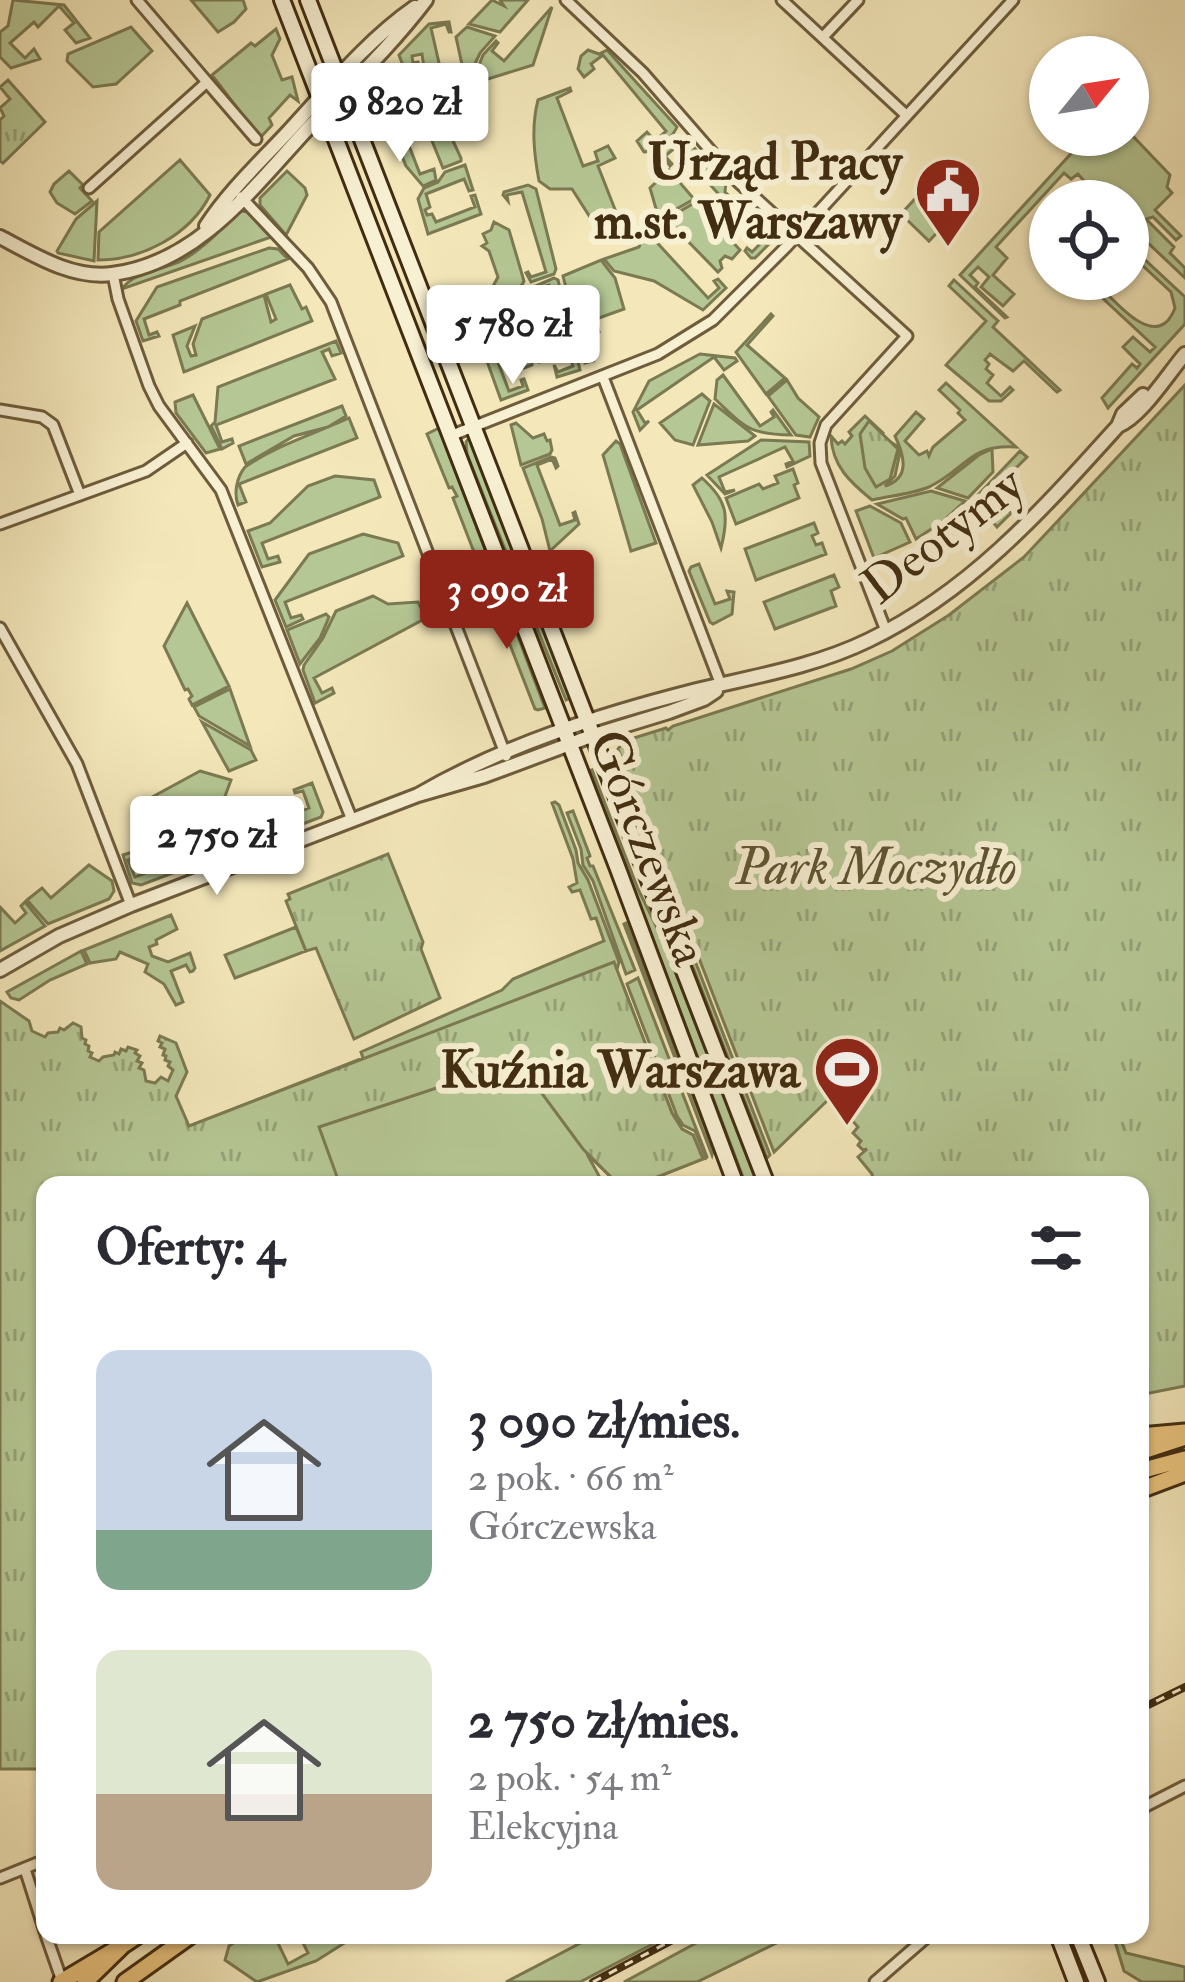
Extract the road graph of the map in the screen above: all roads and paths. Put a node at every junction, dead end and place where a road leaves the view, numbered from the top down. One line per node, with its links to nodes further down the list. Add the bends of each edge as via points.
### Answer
1 (137, 0): 10 (street)
2 (283, 0): 12 (main road, Górczewska)
3 (308, 0): 11 (main road, Górczewska)
4 (425, 0): 11 (street, via 397,19)
5 (566, 0): 17 (street)
6 (782, 0): 9 (street)
7 (858, 0): 9 (street)
8 (1013, 0): 13 (street)
9 (824, 38): 13 (street)
10 (207, 82): 14 (street); 15 (street)
11 (342, 85): 12 (street); 23 (main road, Górczewska)
12 (324, 103): 16 (street); 24 (main road, Górczewska)
13 (906, 115): 17 (street)
14 (256, 139)
15 (89, 188)
16 (238, 194): 19 (street, via 225,218 165,258); 33 (street, via 331,302)
17 (797, 235): 21 (street, via 700,330); 29 (street, via 907,336 826,425 820,442)
18 (0, 237): 19 (street, via 68,269)
19 (113, 274): 25 (street, via 149,386)
20 (1184, 356): 29 (street, Deotymy, via 999,552)
21 (603, 376): 23 (street); 30 (street)
22 (0, 410): 26 (street, via 52,425)
23 (474, 426): 24 (street); 31 (main road, Górczewska)
24 (450, 436): 32 (main road, Górczewska)
25 (187, 442): 26 (street, via 146,471); 34 (street, via 227,502)
26 (80, 495): 27 (street)
27 (0, 524)
28 (0, 628): 35 (street, via 77,764)
29 (886, 631): 30 (street, Deotymy)
30 (722, 687): 31 (street, Deotymy, via 686,706)
31 (591, 729): 32 (street, Deotymy); 38 (main road, Górczewska)
32 (566, 738): 33 (street, Deotymy); 37 (main road, Górczewska)
33 (507, 760): 34 (street, Deotymy)
34 (352, 820): 35 (street, Deotymy)
35 (131, 905): 36 (street, Deotymy)
36 (0, 970)
37 (733, 1176)
38 (764, 1176)
39 (1185, 1434): 40 (main road); 41 (main road)
40 (1149, 1436)
41 (1149, 1448)
42 (1185, 1459): 43 (main road)
43 (1149, 1469)
44 (1185, 1473): 45 (main road)
45 (1149, 1487)
46 (1185, 1786): 47 (street)
47 (1149, 1804)
48 (36, 1864): 49 (street)
49 (25, 1869): 50 (street); 51 (street)
50 (0, 1878)
51 (36, 1905)
52 (49, 1944): 58 (street)
53 (178, 1944): 59 (main road)
54 (919, 1944): 61 (street)
55 (1061, 1944): 62 (main road)
56 (1082, 1944): 63 (main road)
57 (123, 1945): 58 (main road); 60 (main road)
58 (62, 1981)
59 (127, 1981)
60 (85, 1982)
61 (875, 1982)
62 (1076, 1982)
63 (1097, 1982)

